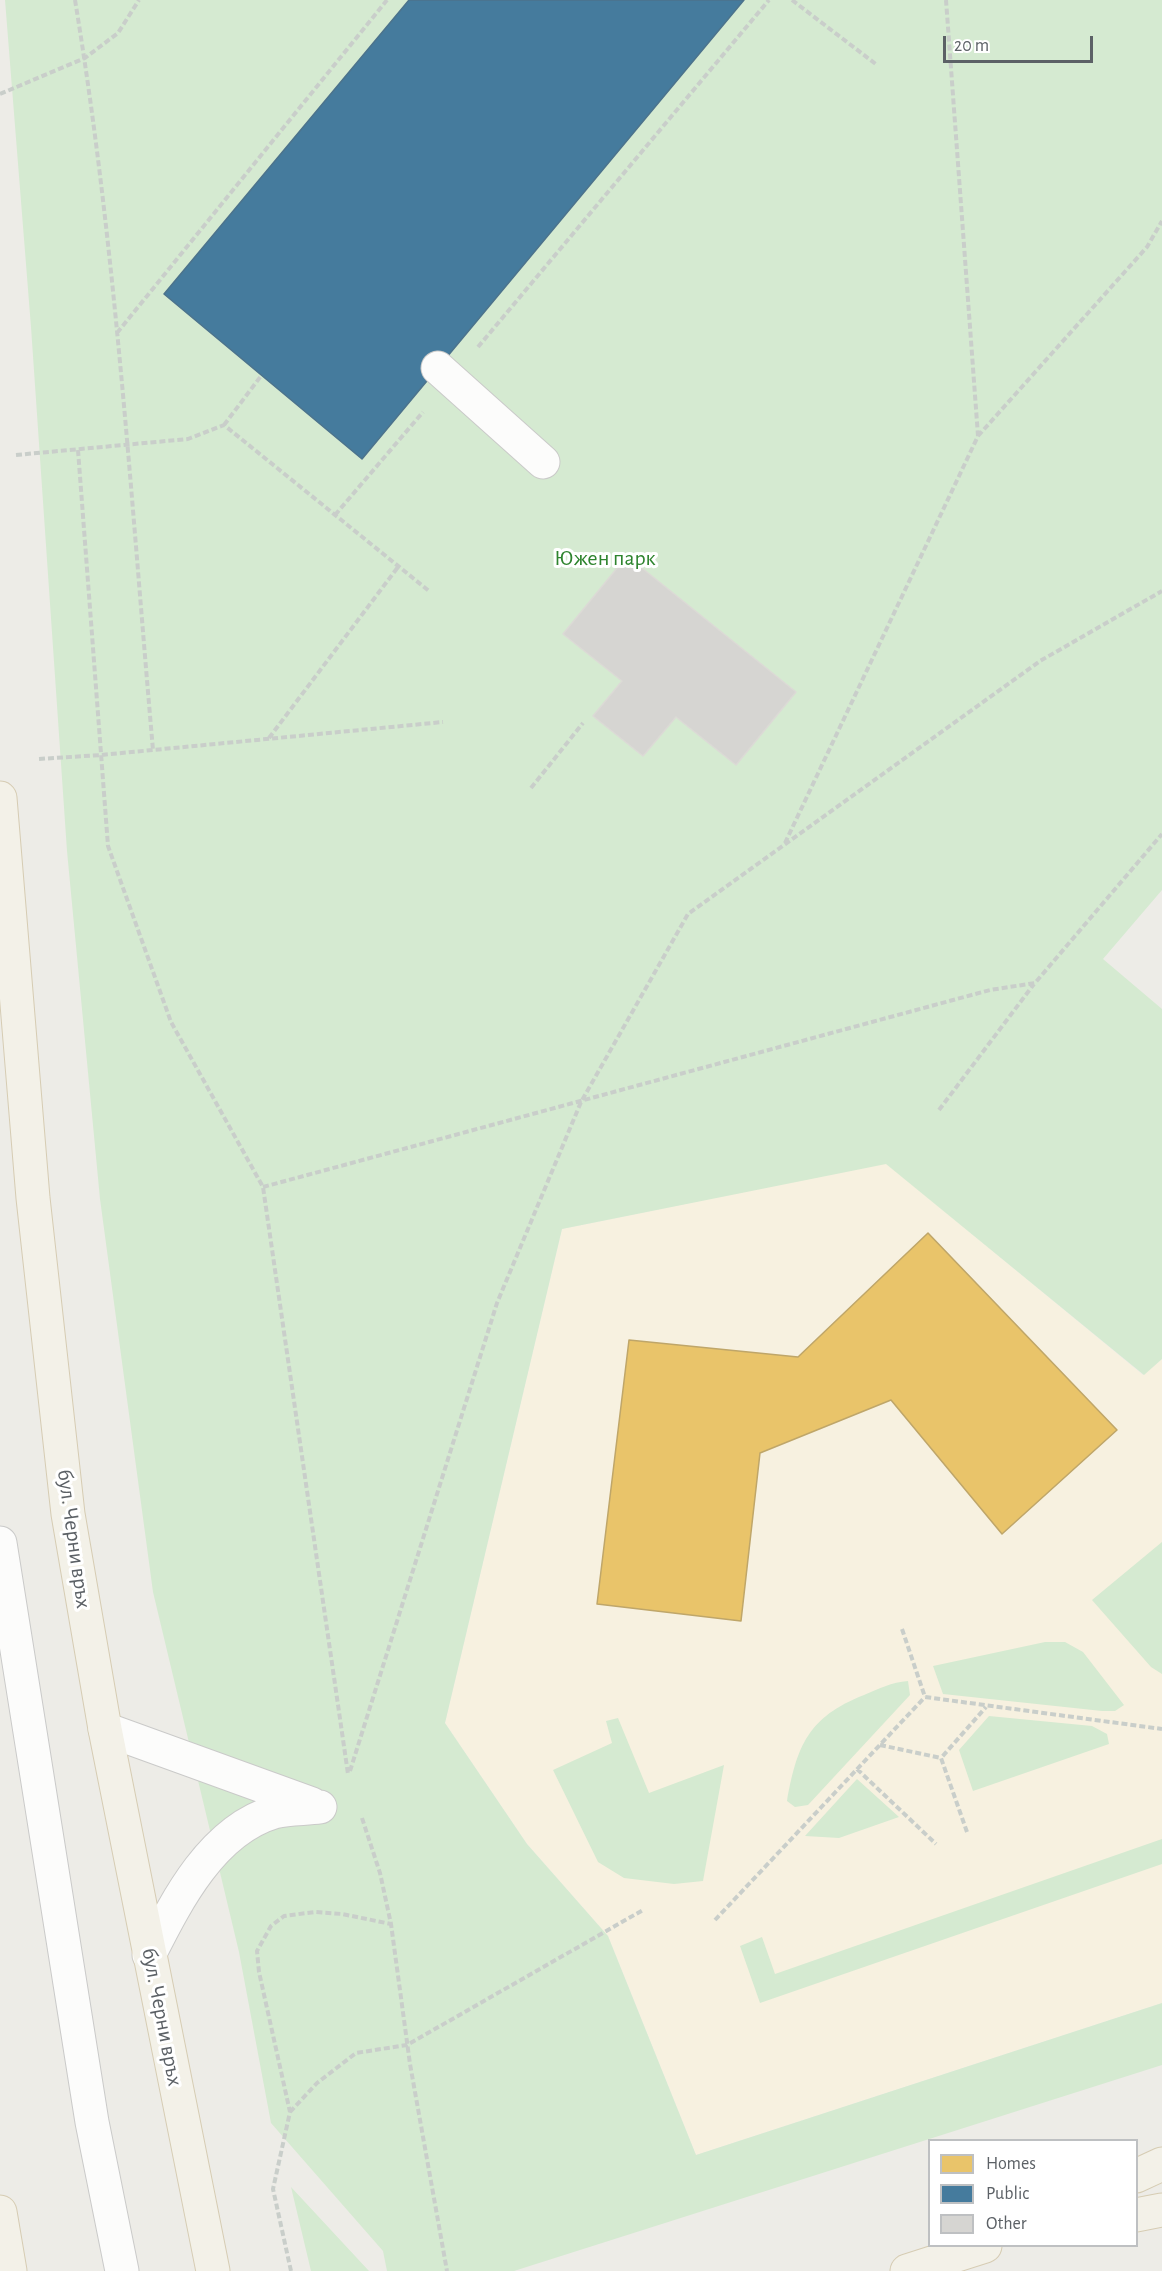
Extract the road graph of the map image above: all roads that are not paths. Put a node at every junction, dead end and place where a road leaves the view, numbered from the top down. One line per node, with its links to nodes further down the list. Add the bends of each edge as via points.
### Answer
1 (444, 373): 2 (lane)
2 (543, 462)
3 (0, 798): 5 (main road, бул. Черни връх, via 33,1198 64,1479)
4 (0, 1543): 14 (lane, via 92,2122)
5 (105, 1729): 6 (main road, бул. Черни връх); 6 (lane, via 320,1807 274,1812 236,1830 198,1871)
6 (149, 1956): 15 (main road, бул. Черни връх)
7 (1162, 2164): 8 (main road)
8 (1138, 2176)
9 (1162, 2210): 11 (main road)
10 (0, 2212): 13 (main road)
11 (1138, 2215)
12 (983, 2247): 16 (main road)
13 (6, 2258)
14 (122, 2271)
15 (213, 2271)
16 (907, 2271)

